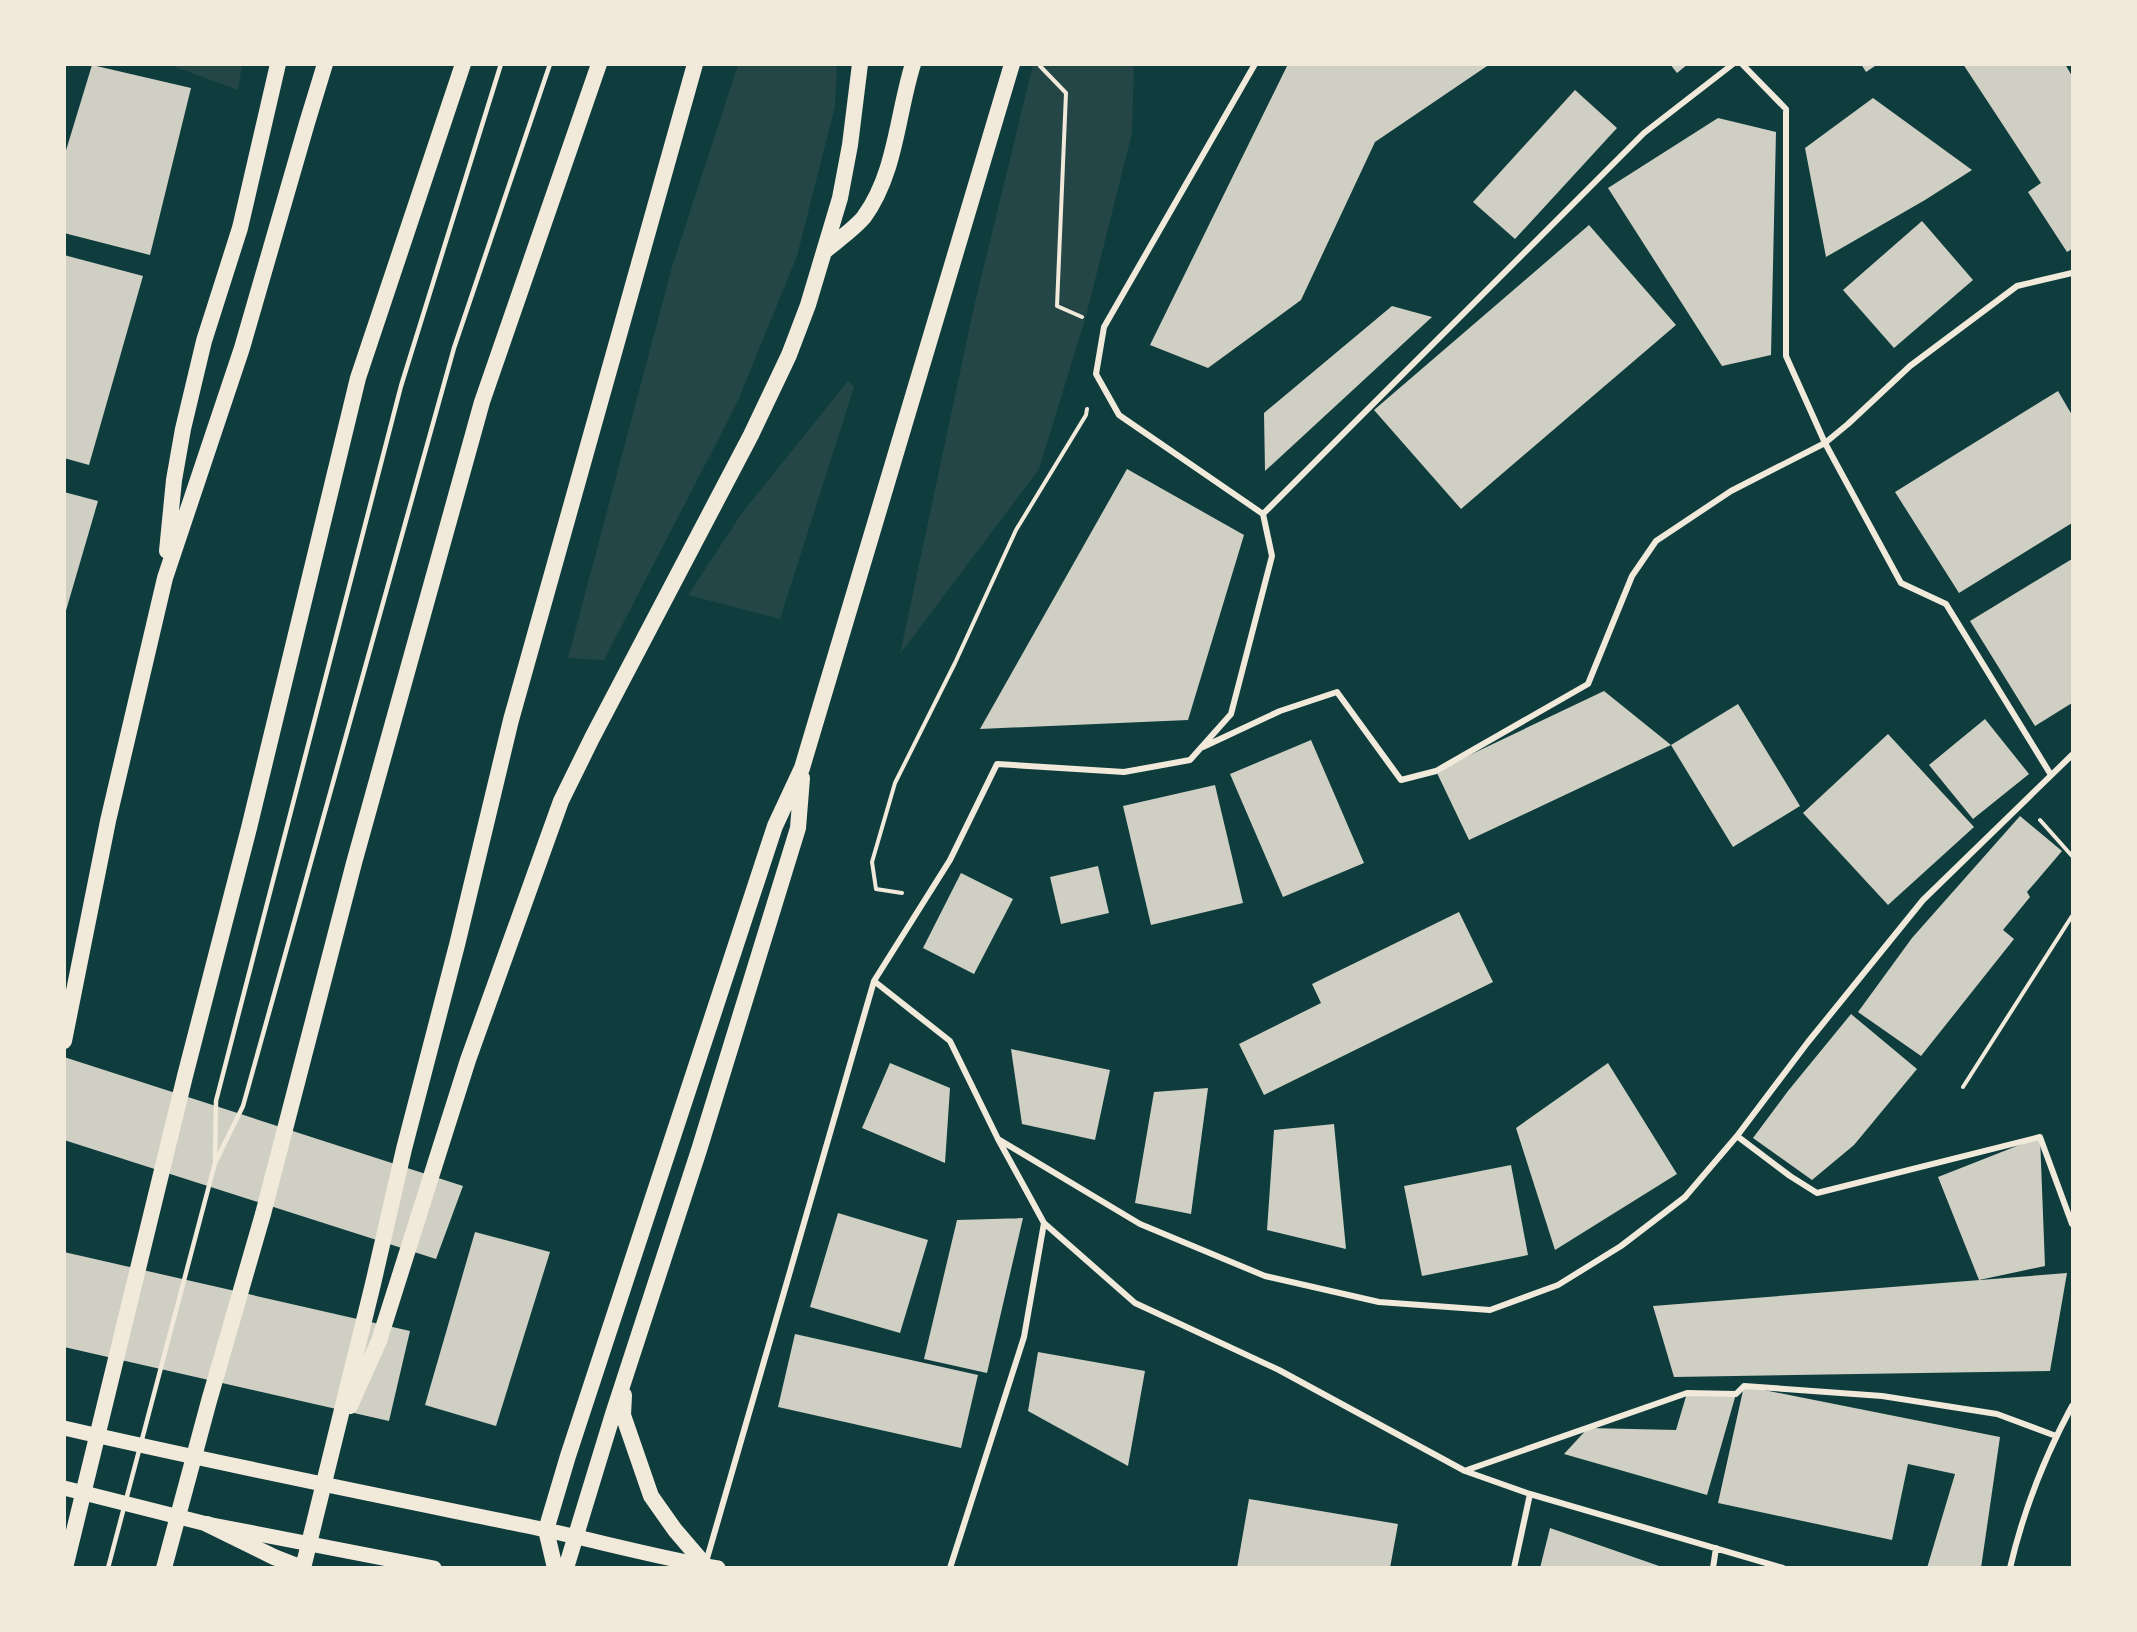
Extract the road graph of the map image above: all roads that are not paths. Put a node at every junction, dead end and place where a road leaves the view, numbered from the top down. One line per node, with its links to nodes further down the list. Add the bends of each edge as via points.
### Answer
1 (278, 64): 18 (highway, via 240,228 204,340 183,429)
2 (326, 64): 18 (highway, via 242,348)
3 (463, 64): 43 (highway, via 358,378)
4 (550, 64): 27 (lane, via 454,348 243,1106)
5 (599, 64): 45 (highway, via 482,402)
6 (695, 64): 34 (highway, via 511,720)
7 (860, 64): 14 (highway, via 844,177)
8 (913, 64): 14 (highway, via 882,184 863,217)
9 (1012, 64): 21 (highway)
10 (1256, 64): 17 (street, via 1104,327 1096,374 1119,415)
11 (1733, 64): 17 (street, via 1644,133)
12 (1742, 64): 16 (street, via 1786,109 1786,356)
13 (501, 65): 27 (lane, via 400,386 216,1101)
14 (826, 250): 34 (highway, via 789,355 751,435 561,801 468,1060 379,1341)
15 (2073, 273): 16 (street, via 2017,286 1910,366)
16 (1825, 443): 19 (street, via 1731,491 1656,541 1632,576 1588,684 1436,771 1401,780 1336,692 1280,711); 22 (street, via 1901,583 1946,604)
17 (1263, 514): 19 (street, via 1272,556 1231,714)
18 (165, 578): 24 (highway, via 108,821)
19 (1200, 749): 23 (street, via 1190,760 1124,772 997,764 950,860)
20 (2073, 755): 22 (street)
21 (802, 768): 30 (highway, via 798,828); 39 (highway, via 775,826)
22 (2051, 775): 25 (street, via 1923,900)
23 (874, 981): 26 (street, via 950,1041); 42 (street)
24 (64, 1041)
25 (1737, 1136): 26 (street, via 1685,1197 1621,1246 1558,1285 1490,1310 1379,1302 1265,1276 1140,1224); 29 (street, via 1817,1193 2040,1137)
26 (998, 1139): 28 (street)
27 (215, 1162): 44 (lane)
28 (1044, 1223): 35 (street, via 1135,1303 1279,1370); 50 (street, via 1024,1337)
29 (2073, 1224)
30 (624, 1379): 40 (highway); 42 (highway, via 623,1415 651,1496 675,1530)
31 (2073, 1406): 33 (street)
32 (64, 1428): 39 (main road, via 205,1461)
33 (2056, 1436): 35 (street, via 1997,1414 1882,1396 1744,1386 1736,1394 1687,1393); 54 (street, via 2017,1536)
34 (336, 1437): 46 (highway)
35 (1465, 1471): 37 (street)
36 (64, 1488): 38 (main road)
37 (1530, 1494): 41 (street); 51 (street)
38 (207, 1524): 46 (highway); 47 (main road)
39 (546, 1530): 40 (main road); 48 (highway)
40 (575, 1537): 42 (main road); 49 (highway)
41 (1716, 1548): 52 (street); 53 (street)
42 (712, 1566)
43 (64, 1568)
44 (108, 1568)
45 (164, 1568)
46 (302, 1568)
47 (434, 1568)
48 (555, 1568)
49 (566, 1568)
50 (950, 1568)
51 (1514, 1568)
52 (1713, 1568)
53 (1783, 1568)
54 (2010, 1568)

